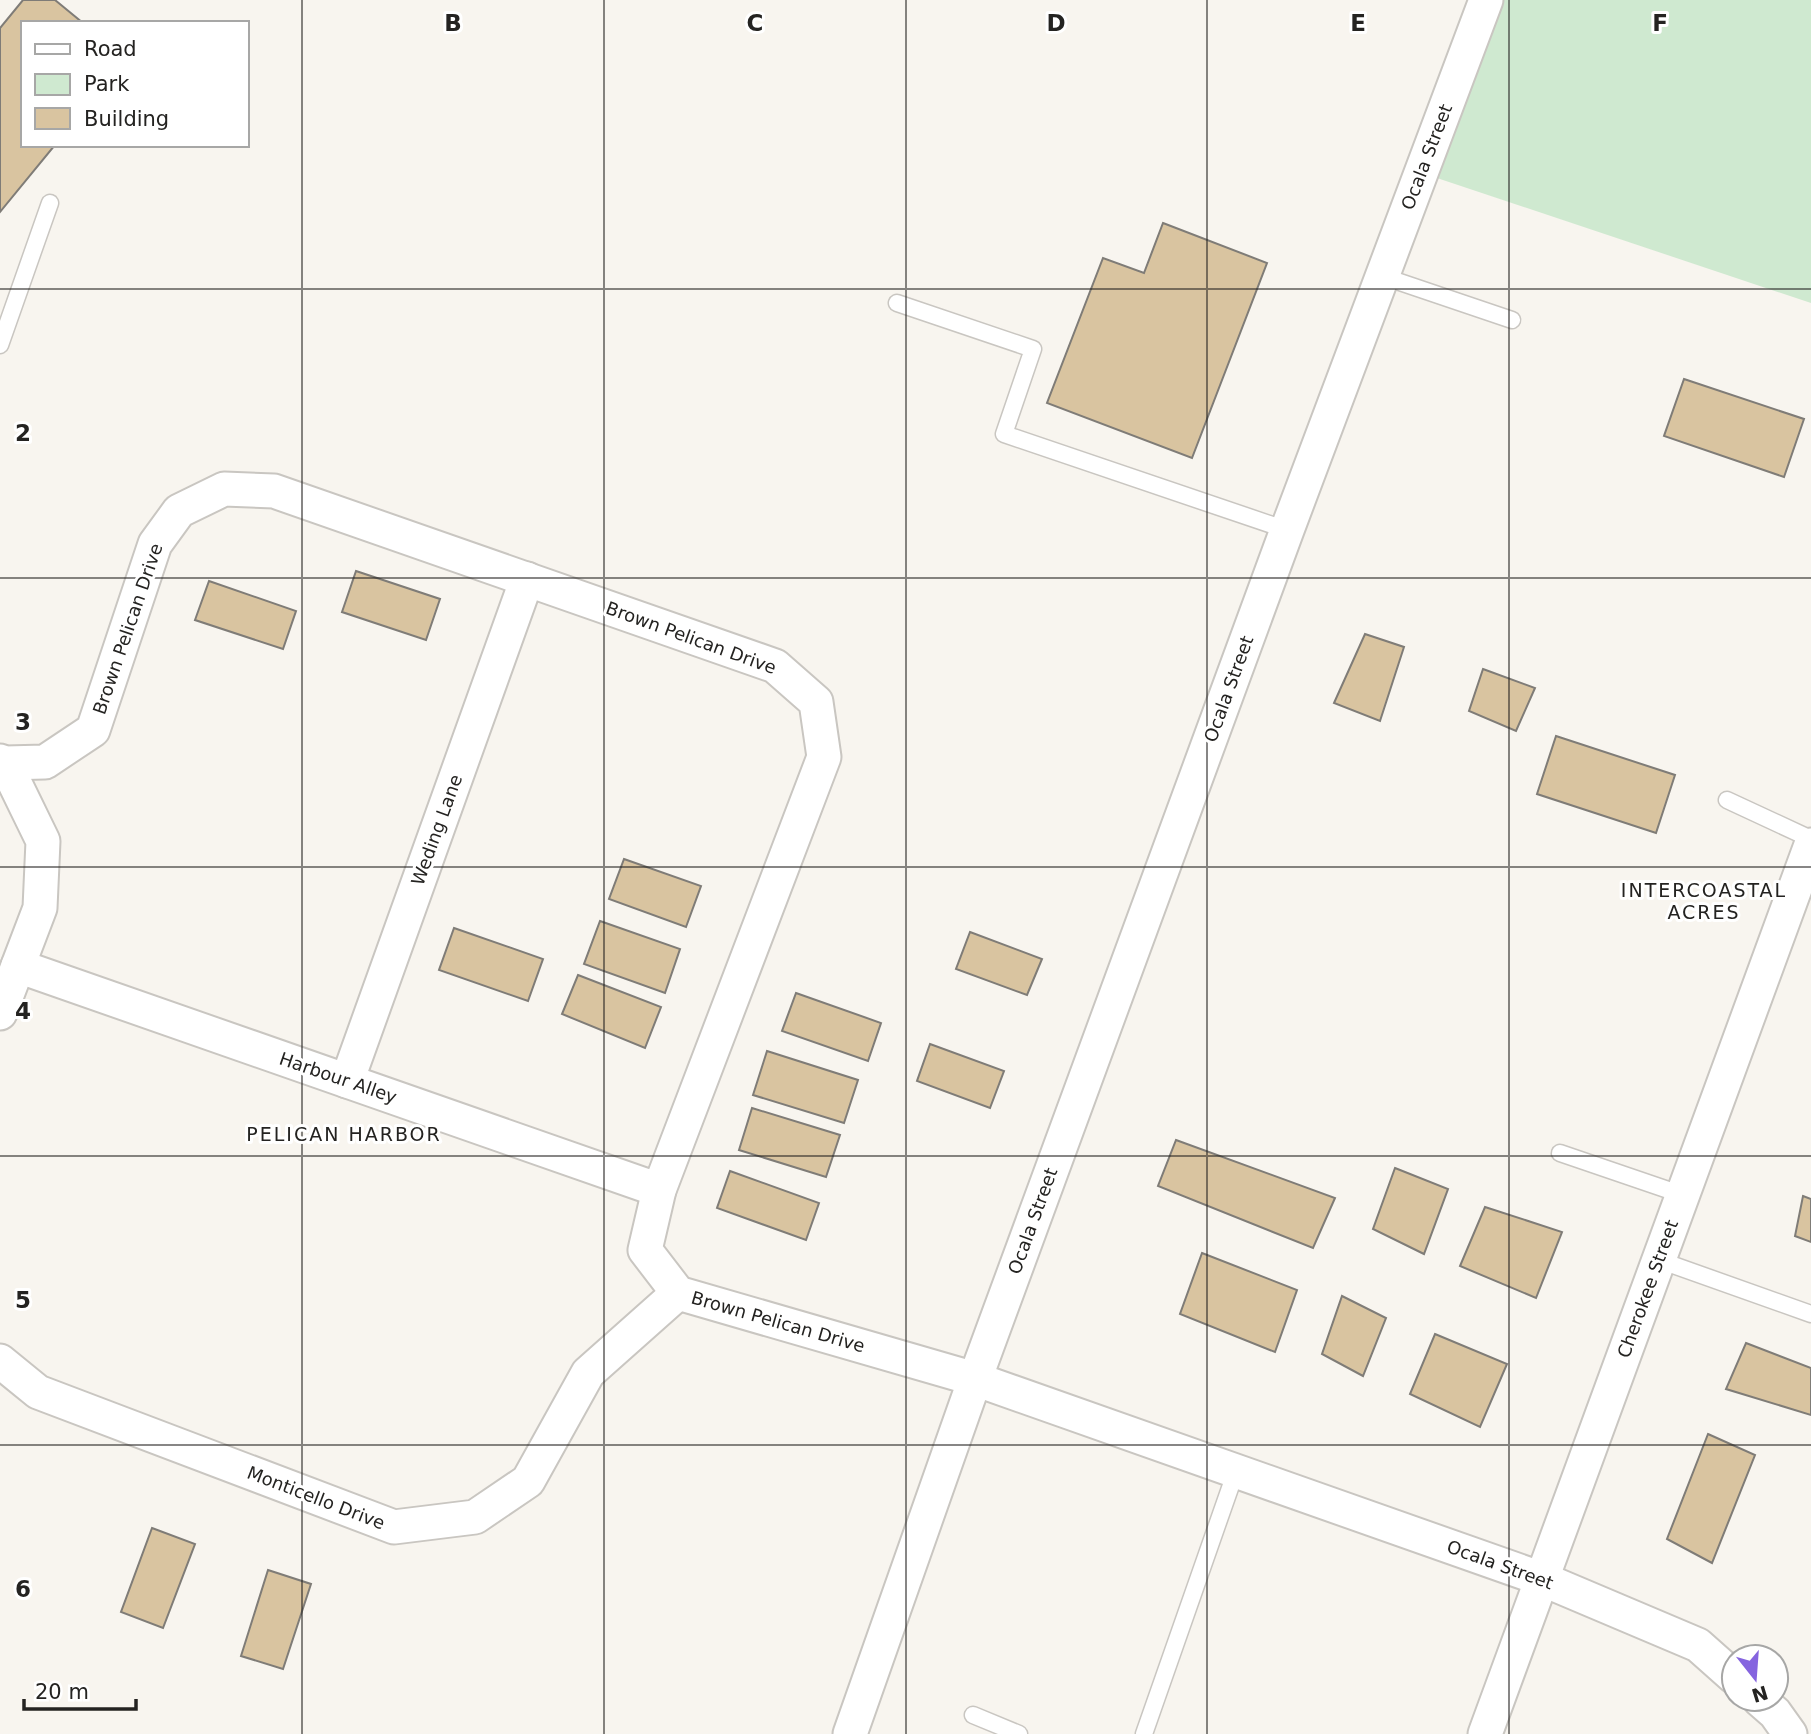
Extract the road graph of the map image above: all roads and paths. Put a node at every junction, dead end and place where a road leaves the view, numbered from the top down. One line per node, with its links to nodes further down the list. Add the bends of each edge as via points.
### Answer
1 (1486, 0): 3 (street, Ocala Street)
2 (50, 203): 6 (lane)
3 (1382, 275): 5 (lane); 7 (street, Ocala Street)
4 (897, 303): 7 (lane, via 1033,349 1003,434)
5 (1512, 320)
6 (0, 345)
7 (1287, 530): 23 (street, Ocala Street)
8 (527, 579): 9 (street, Brown Pelican Drive, via 274,491 225,489 179,511 155,544 93,730 45,762); 15 (street, Weding Lane); 17 (street, Brown Pelican Drive, via 775,666 816,702 824,757)
9 (2, 762): 13 (street, via 43,841 40,908)
10 (1727, 800): 11 (lane)
11 (1811, 839)
12 (1811, 845): 18 (street, Cherokee Street)
13 (18, 966): 14 (street); 15 (street, Harbour Alley)
14 (0, 1013)
15 (347, 1081): 17 (street, Harbour Alley)
16 (1560, 1153): 18 (lane)
17 (659, 1191): 20 (street, Brown Pelican Drive, via 645,1250)
18 (1683, 1195): 19 (street, Cherokee Street)
19 (1659, 1260): 21 (lane); 25 (street, Cherokee Street)
20 (678, 1293): 22 (street, Monticello Drive, via 588,1373 528,1481 475,1517 394,1527 38,1392); 23 (street, Brown Pelican Drive)
21 (1811, 1314)
22 (0, 1361)
23 (975, 1379): 24 (street, Ocala Street); 29 (street, Ocala Street)
24 (1236, 1471): 25 (street, Ocala Street); 31 (lane)
25 (1542, 1579): 26 (street, Ocala Street, via 1698,1645); 32 (street, Cherokee Street)
26 (1720, 1665)
27 (1774, 1713): 33 (street)
28 (973, 1715): 30 (lane)
29 (850, 1734)
30 (1019, 1734)
31 (1144, 1734)
32 (1485, 1734)
33 (1790, 1734)

